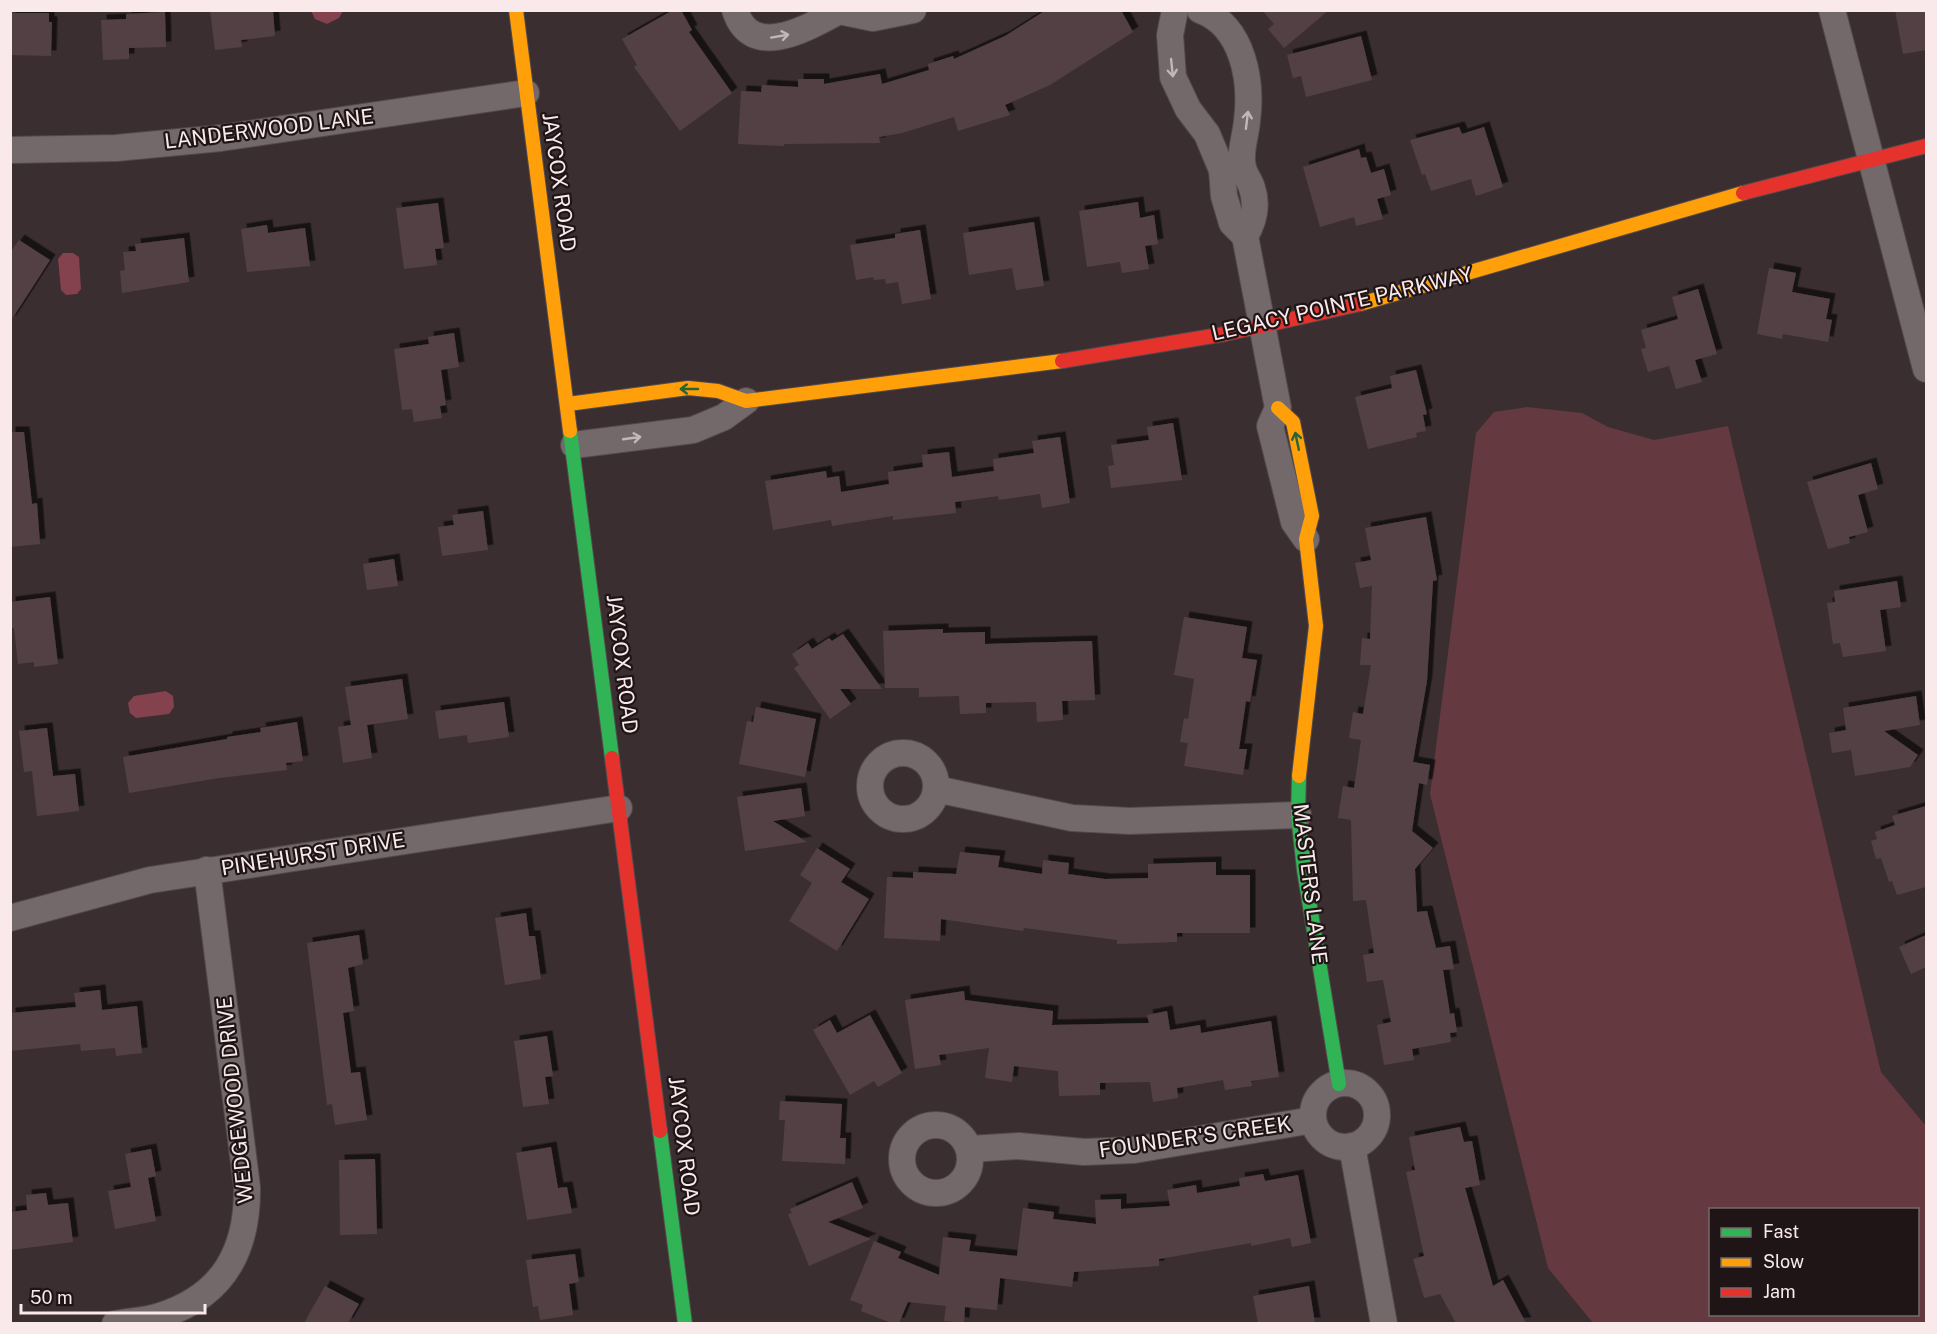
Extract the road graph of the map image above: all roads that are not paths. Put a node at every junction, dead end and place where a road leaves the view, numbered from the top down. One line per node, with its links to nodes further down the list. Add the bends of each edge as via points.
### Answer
1 (516, 10): 8 (street, JAYCOX ROAD)
2 (735, 10): 7 (street, one-way to 7, via 748,32 764,38 804,30)
3 (913, 10): 7 (street, via 873,18)
4 (1175, 10): 12 (street, one-way to 12, via 1170,34 1173,77 1188,109)
5 (1200, 10): 12 (street, one-way to 5, via 1250,88 1242,56 1230,33)
6 (1832, 10): 11 (street)
7 (839, 11)
8 (526, 93): 10 (street, LANDERWOOD LANE, via 221,138 116,148); 16 (street, JAYCOX ROAD)
9 (1926, 146): 11 (street, LEGACY POINTE PARKWAY)
10 (10, 150)
11 (1873, 160): 13 (street, LEGACY POINTE PARKWAY, via 1421,288); 14 (street)
12 (1232, 168): 13 (street, MASTERS LANE, via 1253,189 1254,220 1245,236)
13 (1262, 326): 15 (street, LEGACY POINTE PARKWAY, via 1125,351); 18 (street, MASTERS LANE, via 1278,408 1270,426 1292,471 1294,522)
14 (1926, 369)
15 (746, 401): 16 (street, LEGACY POINTE PARKWAY, one-way to 16, via 718,391 688,388); 17 (street, LEGACY POINTE PARKWAY, one-way to 15, via 693,430 724,417)
16 (568, 404): 17 (street, JAYCOX ROAD)
17 (574, 445): 20 (street, JAYCOX ROAD)
18 (1306, 539): 21 (street, MASTERS LANE, via 1316,626)
19 (936, 789): 21 (street, via 1072,818 1130,821)
20 (619, 808): 22 (street, PINEHURST DRIVE); 29 (street, JAYCOX ROAD)
21 (1298, 815): 24 (street, MASTERS LANE)
22 (207, 870): 23 (street, PINEHURST DRIVE, via 150,880); 28 (street, WEDGEWOOD DRIVE, via 247,1187 246,1226 231,1264 211,1288 187,1306 158,1317)
23 (10, 918)
24 (1339, 1084): 25 (street, via 1322,1093 1313,1110); 26 (street, via 1360,1087 1374,1103 1377,1114 1370,1135)
25 (1313, 1120): 26 (street, via 1322,1138 1331,1144); 27 (street, FOUNDER'S CREEK, via 1134,1150 1084,1152 1018,1146)
26 (1352, 1146): 30 (street)
27 (969, 1149)
28 (115, 1323)
29 (686, 1323)
30 (1384, 1323)

